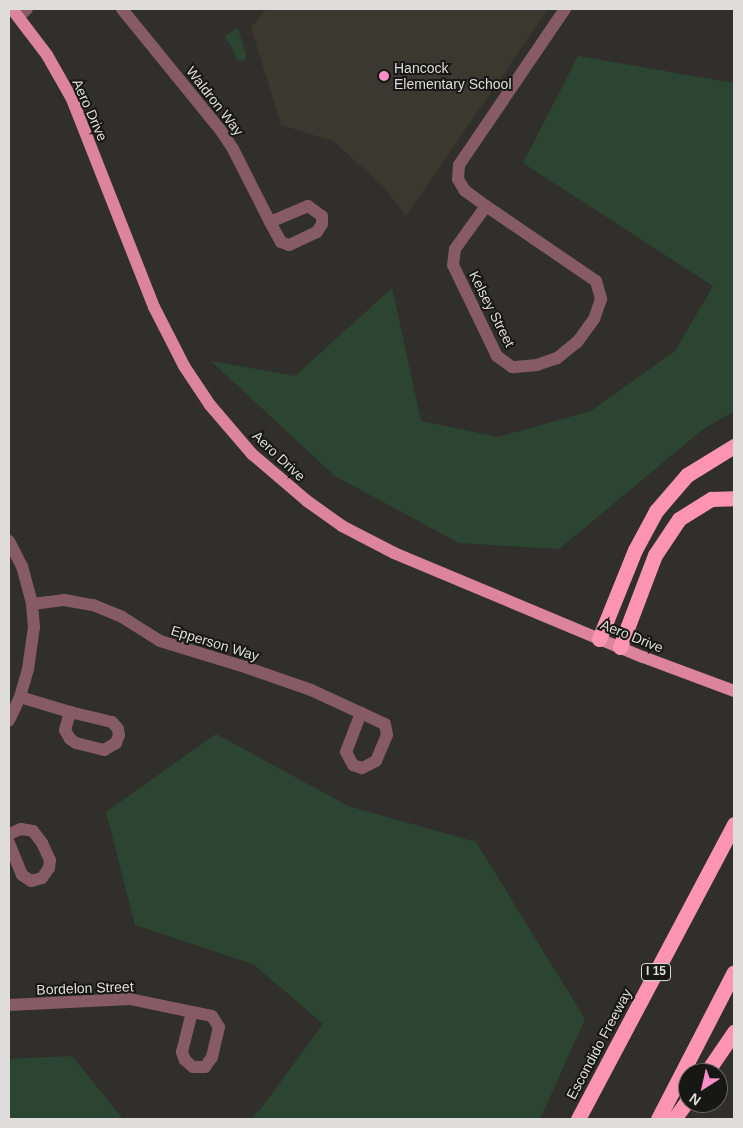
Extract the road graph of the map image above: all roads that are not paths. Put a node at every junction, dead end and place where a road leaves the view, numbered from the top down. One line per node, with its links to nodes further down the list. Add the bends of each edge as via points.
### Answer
1 (122, 9): 5 (street, Waldron Way, via 221,131)
2 (565, 9): 4 (street, Kelsey Street, via 459,165 458,178 466,191)
3 (17, 12): 10 (main road, Aero Drive, via 72,99 154,307 184,366 210,405 252,454 306,501 342,526 394,553)
4 (486, 206): 4 (street, Kelsey Street, via 596,281 601,299 594,319 577,342 557,358 537,365 512,367 497,356 453,265 455,249)
5 (270, 222)
6 (734, 446): 10 (highway, via 687,475 656,511 635,550)
7 (734, 498): 11 (highway, via 711,499 678,519 655,555)
8 (9, 540): 9 (street, via 22,566)
9 (32, 604): 13 (street, via 33,636); 15 (street, Epperson Way, via 64,600 93,605 122,617 160,641 311,690)
10 (600, 639): 11 (main road, Aero Drive)
11 (620, 648): 12 (main road, Aero Drive)
12 (734, 691)
13 (20, 696): 14 (street); 16 (street)
14 (70, 712)
15 (361, 713)
16 (9, 721)
17 (734, 824): 25 (highway, Escondido Freeway / I 15)
18 (9, 834): 19 (street, via 21,829 33,831 42,843 50,860 42,878 31,881 22,875)
19 (9, 842)
20 (734, 972): 26 (highway)
21 (9, 1005): 22 (street, Bordelon Street, via 130,999)
22 (192, 1012)
23 (734, 1032): 24 (highway)
24 (713, 1063)
25 (578, 1119)
26 (658, 1119)

